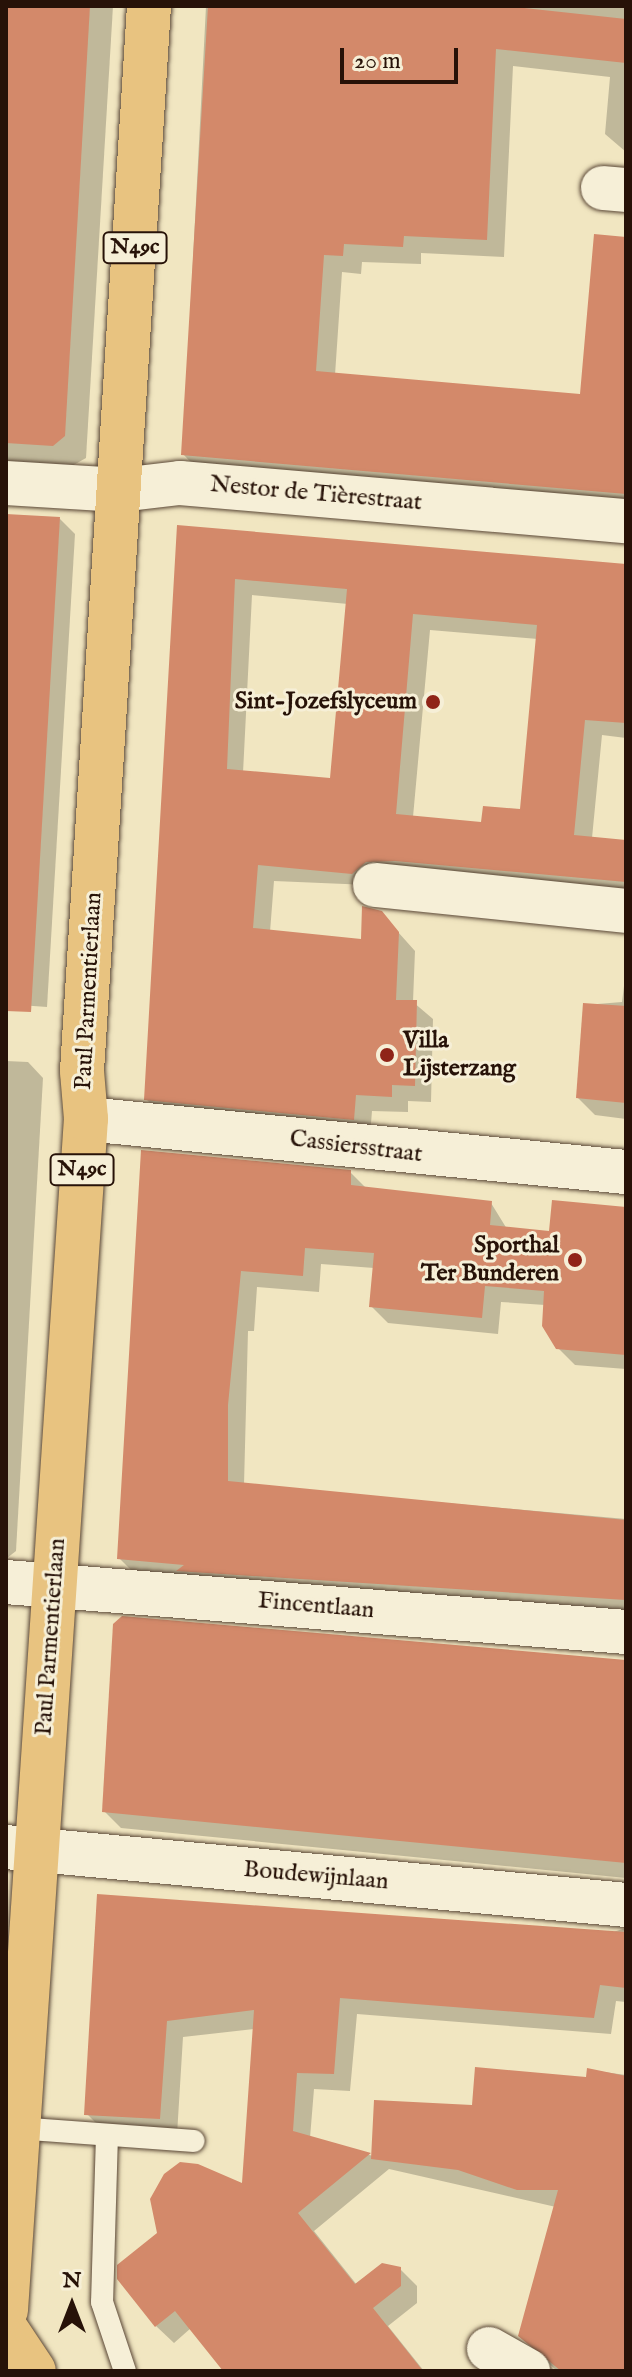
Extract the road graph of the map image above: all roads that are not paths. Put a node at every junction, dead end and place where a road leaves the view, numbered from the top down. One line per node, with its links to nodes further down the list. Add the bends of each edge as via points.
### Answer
1 (149, 6): 3 (main road, Paul Parmentierlaan / N49c)
2 (6, 483): 3 (street, Nestor de Tièrestraat)
3 (120, 490): 4 (street, Nestor de Tièrestraat, via 180,483); 7 (main road, Paul Parmentierlaan / N49c, via 82,1071)
4 (626, 521)
5 (375, 885): 6 (street)
6 (626, 911)
7 (86, 1119): 8 (street, Cassiersstraat); 10 (main road, Paul Parmentierlaan / N49c)
8 (626, 1172)
9 (6, 1582): 10 (street, Fincentlaan)
10 (56, 1585): 11 (street, Fincentlaan); 12 (main road, Paul Parmentierlaan / N49c)
11 (626, 1632)
12 (20, 1848): 13 (street, Boudewijnlaan); 14 (main road, Paul Parmentierlaan / N49c)
13 (626, 1905)
14 (17, 2128): 15 (lane); 17 (main road, Paul Parmentierlaan / N49c)
15 (107, 2135): 16 (lane); 21 (lane, via 102,2302)
16 (194, 2141)
17 (6, 2310)
18 (6, 2329): 20 (main road)
19 (489, 2349): 22 (street)
20 (34, 2371)
21 (125, 2371)
22 (528, 2371)

